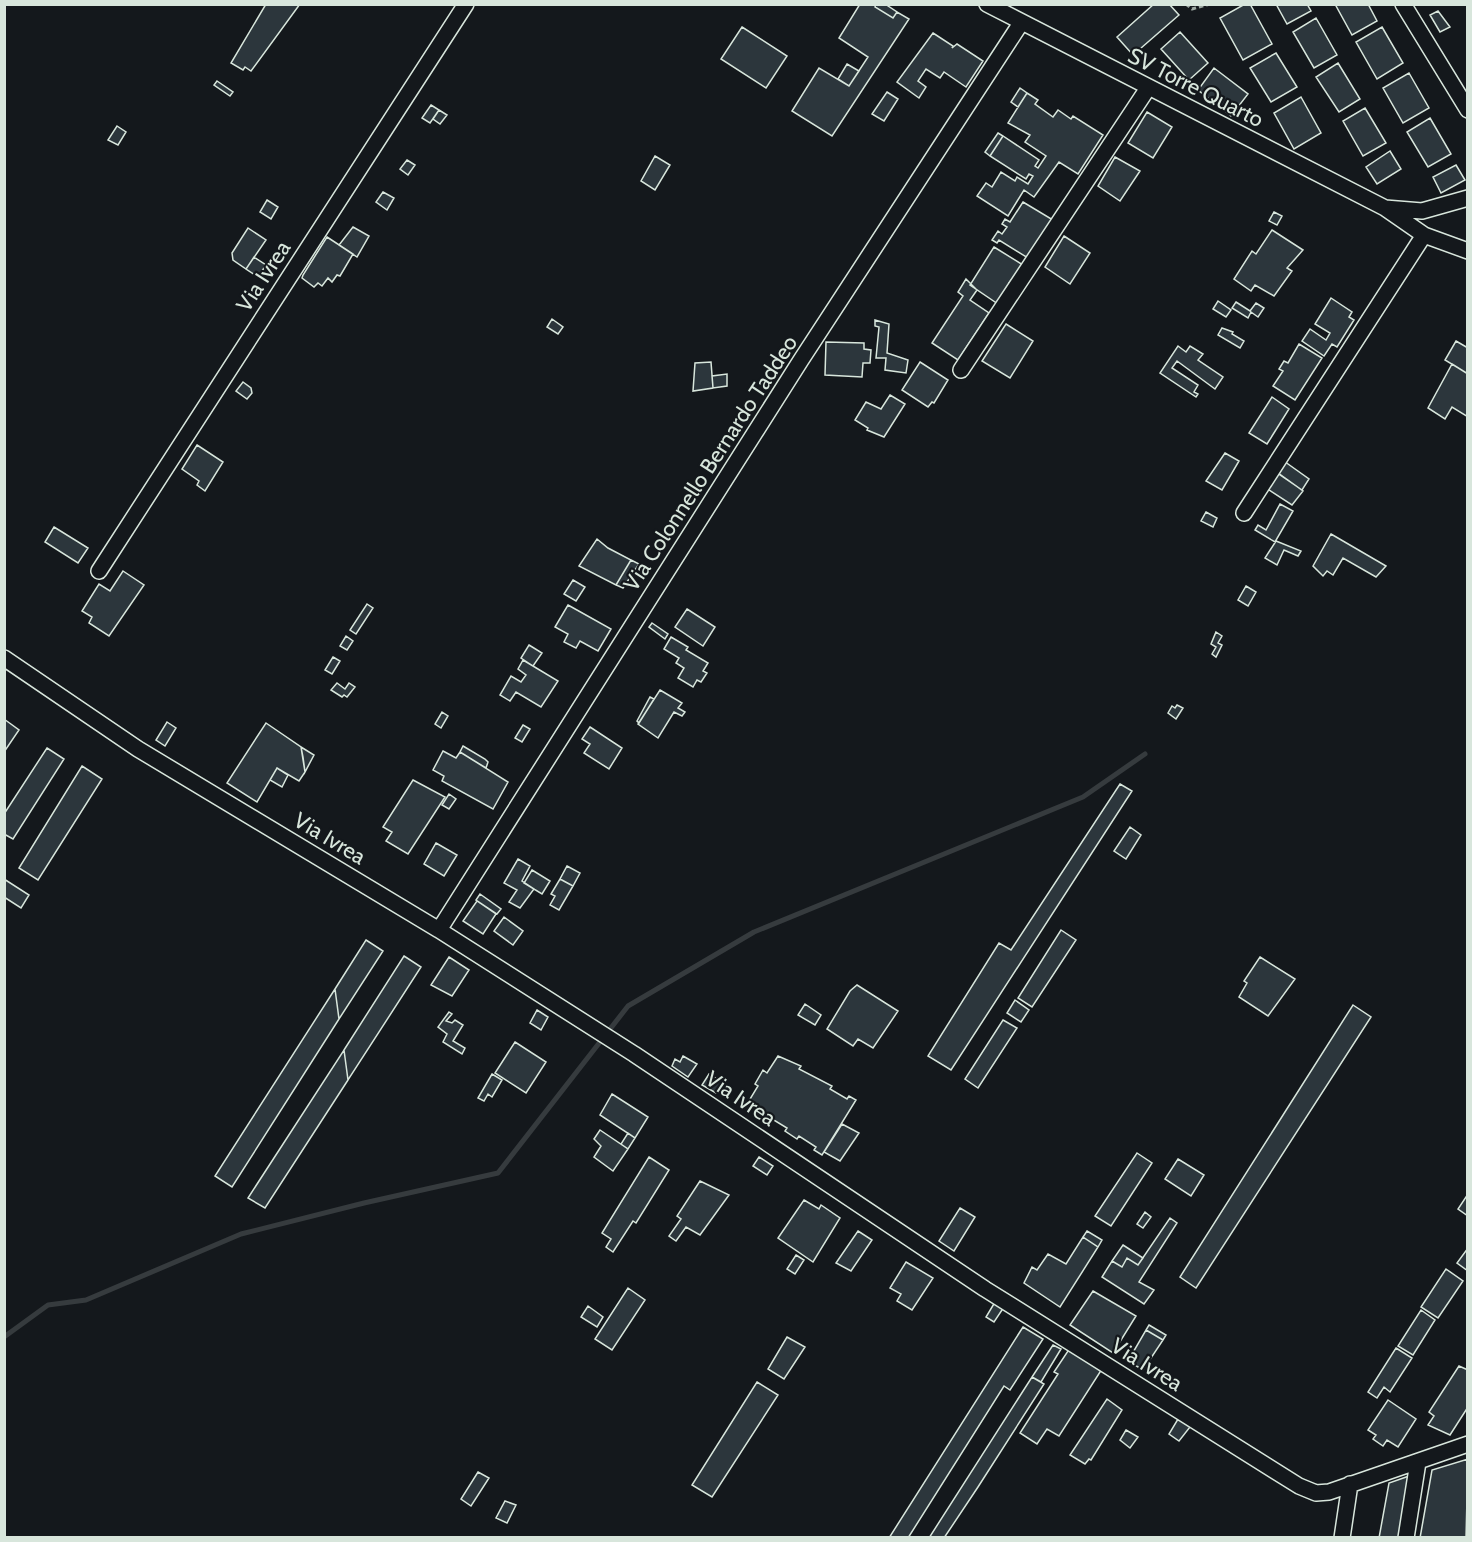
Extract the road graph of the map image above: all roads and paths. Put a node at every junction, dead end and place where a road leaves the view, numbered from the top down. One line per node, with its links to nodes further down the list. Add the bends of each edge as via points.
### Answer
1 (466, 4): 15 (street, Via Ivrea)
2 (987, 4): 6 (street, SV Torre Quarto)
3 (1186, 4): 4 (path, via 1192,9)
4 (1210, 4)
5 (1403, 4): 8 (street)
6 (1022, 23): 7 (street, SV Torre Quarto); 17 (street, Via Colonnello Bernardo Taddeo, via 801,360)
7 (1148, 88): 10 (street, SV Torre Quarto); 13 (street)
8 (1467, 110)
9 (1467, 198): 10 (street, SV Torre Quarto, via 1422,211)
10 (1385, 208): 11 (street, SV Torre Quarto)
11 (1424, 235): 12 (street, SV Torre Quarto); 14 (street)
12 (1467, 251)
13 (961, 370)
14 (1244, 513)
15 (99, 571)
16 (4, 658): 17 (street, Via Ivrea, via 138,749)
17 (439, 930): 20 (street, Via Ivrea, via 634,1054 985,1289 1299,1486 1323,1492)
18 (1467, 1444): 19 (street, Via Ivrea)
19 (1418, 1462): 20 (street, Via Ivrea); 22 (street)
20 (1350, 1484): 21 (street)
21 (1342, 1538)
22 (1406, 1538)

